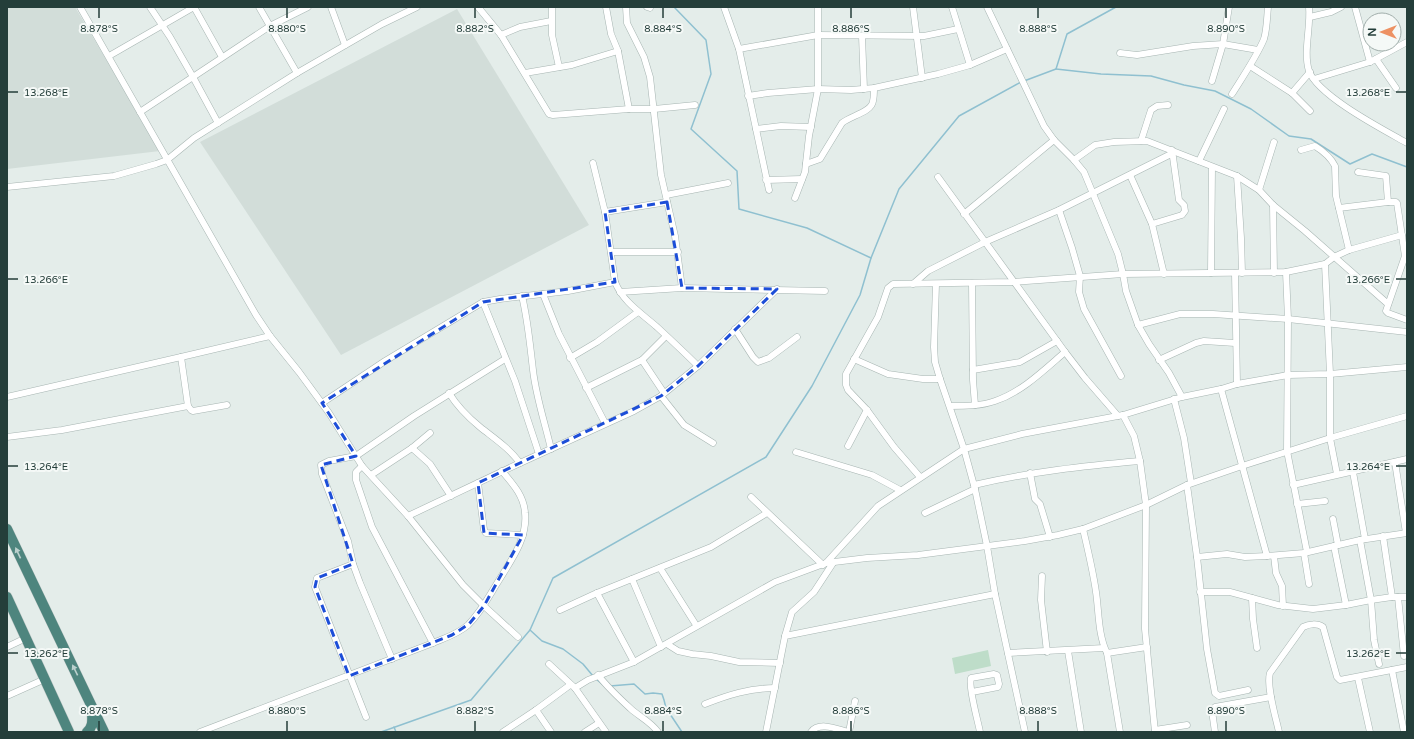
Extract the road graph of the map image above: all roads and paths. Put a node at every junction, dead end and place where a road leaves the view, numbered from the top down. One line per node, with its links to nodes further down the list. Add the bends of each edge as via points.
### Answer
1 (80, 7): 39 (street)
2 (150, 7): 24 (street)
3 (194, 7): 24 (street); 40 (street)
4 (259, 7): 25 (street)
5 (308, 7): 25 (street)
6 (331, 7): 32 (street)
7 (414, 7): 32 (street)
8 (478, 7): 27 (street)
9 (552, 7): 23 (street)
10 (606, 7): 37 (street, via 611,34)
11 (626, 7): 62 (street, via 628,23 648,67)
12 (724, 7): 34 (street)
13 (818, 7): 28 (street)
14 (913, 7): 30 (street)
15 (952, 7): 26 (street)
16 (987, 7): 35 (street)
17 (1229, 7): 31 (street)
18 (1268, 7): 36 (street, via 1266,32)
19 (1309, 7): 22 (street)
20 (1341, 7): 22 (street)
21 (1355, 7): 41 (street)
22 (1310, 17): 45 (street)
23 (551, 21): 27 (street, via 520,27); 44 (street)
24 (162, 26): 39 (street); 48 (street)
25 (270, 26): 40 (street); 46 (street)
26 (958, 29): 30 (street); 42 (street)
27 (501, 35): 47 (street)
28 (818, 35): 29 (street); 34 (street); 54 (street)
29 (862, 36): 30 (street); 55 (street)
30 (916, 36): 49 (street)
31 (1223, 44): 36 (street); 38 (street, via 1136,55); 51 (street)
32 (345, 45): 46 (street)
33 (1406, 45): 41 (street)
34 (739, 48): 58 (street)
35 (1007, 49): 42 (street); 69 (street, via 1044,126)
36 (1258, 50): 43 (street)
37 (618, 51): 44 (street); 61 (street)
38 (1120, 53)
39 (109, 56): 65 (street)
40 (222, 57): 48 (street)
41 (1373, 60): 50 (street); 53 (street)
42 (970, 65): 49 (street)
43 (1250, 66): 56 (street); 57 (street)
44 (559, 67): 47 (street)
45 (1310, 72): 50 (street); 56 (street)
46 (297, 73): 66 (street)
47 (525, 73): 61 (street, via 548,114)
48 (193, 77): 65 (street); 66 (street)
49 (922, 78): 52 (street)
50 (1314, 78): 72 (street, via 1323,90 1337,100)
51 (1212, 81)
52 (874, 88): 55 (street); 79 (street, via 872,105 846,119 820,160)
53 (1396, 88)
54 (818, 89): 55 (street); 58 (street); 67 (street)
55 (864, 89)
56 (1292, 93): 64 (street)
57 (1232, 94)
58 (748, 96): 68 (street)
59 (695, 105): 62 (street)
60 (1168, 105): 70 (street, via 1157,106 1151,110)
61 (629, 108): 62 (street)
62 (654, 109): 92 (street)
63 (1224, 109): 77 (street)
64 (1310, 111)
65 (140, 112): 75 (street)
66 (218, 123): 75 (street, via 188,142)
67 (811, 127): 68 (street, via 781,126); 79 (street)
68 (756, 129): 86 (street)
69 (1054, 140): 76 (street); 99 (street)
70 (1142, 141): 74 (street); 76 (street, via 1095,145)
71 (1274, 142): 90 (street)
72 (1407, 143)
73 (1301, 150): 96 (street, via 1315,146 1334,163)
74 (1172, 152): 77 (street); 82 (street); 100 (street, via 1179,200 1185,211 1182,215)
75 (167, 160): 88 (street, via 114,176); 136 (street)
76 (1074, 160): 91 (street, via 1084,172)
77 (1199, 161): 80 (street)
78 (593, 164): 98 (street)
79 (806, 164): 85 (street)
80 (1212, 167): 83 (street); 109 (street)
81 (1358, 172): 94 (street, via 1386,176)
82 (1130, 175): 91 (street); 100 (street)
83 (1237, 176): 90 (street); 110 (street, via 1241,238)
84 (938, 177): 99 (street)
85 (802, 179): 86 (street); 93 (street)
86 (766, 180): 89 (street)
87 (728, 183): 92 (street)
88 (7, 187)
89 (769, 190)
90 (1259, 190): 95 (street)
91 (1093, 194): 97 (street); 112 (street, via 1118,254)
92 (666, 198): 98 (street); 105 (street)
93 (795, 198)
94 (1388, 202): 96 (street); 101 (street, via 1397,203)
95 (1273, 205): 106 (street); 111 (street)
96 (1339, 208): 103 (street)
97 (1059, 210): 102 (street); 114 (street)
98 (605, 212): 104 (street)
99 (964, 214): 102 (street)
100 (1152, 224): 113 (street)
101 (1402, 235): 103 (street); 127 (street, via 1405,256)
102 (985, 242): 116 (street); 118 (street, via 928,271)
103 (1349, 250): 106 (street)
104 (611, 252): 105 (street); 115 (street)
105 (678, 252): 120 (street)
106 (1334, 257): 107 (street); 127 (street)
107 (1326, 264): 108 (street); 132 (street)
108 (1286, 272): 111 (street); 130 (street)
109 (1211, 273): 110 (street); 113 (street)
110 (1239, 273): 111 (street); 129 (street)
111 (1274, 273)
112 (1123, 274): 113 (street); 114 (street); 133 (street)
113 (1164, 274)
114 (1080, 276): 116 (street); 153 (street, via 1079,292 1084,309)
115 (615, 282): 123 (street); 124 (street)
116 (1013, 282): 117 (street); 139 (street)
117 (972, 283): 119 (street); 150 (street)
118 (913, 284): 119 (street); 145 (street, via 893,284 888,288 878,317)
119 (936, 284): 154 (street, via 934,347)
120 (682, 288): 121 (street); 123 (street)
121 (777, 289): 122 (street); 134 (street)
122 (825, 291)
123 (620, 292): 128 (street)
124 (543, 294): 125 (street); 143 (street)
125 (522, 296): 126 (street); 178 (street, via 530,336 533,370)
126 (483, 302): 144 (street); 163 (street, via 385,361)
127 (1388, 304): 131 (street, via 1387,312)
128 (638, 312): 137 (street); 143 (street)
129 (1235, 316): 130 (street); 133 (street, via 1188,314); 140 (street)
130 (1288, 319): 132 (street); 152 (street)
131 (1407, 320)
132 (1328, 324): 135 (street); 151 (street)
133 (1138, 325): 147 (street)
134 (735, 329): 138 (street, via 758,362 769,358); 148 (street)
135 (1407, 332)
136 (270, 336): 142 (street); 163 (street)
137 (666, 336): 146 (street); 148 (street)
138 (797, 337)
139 (1057, 341): 141 (street); 150 (street, via 1020,362)
140 (1235, 343): 147 (street, via 1204,341); 155 (street)
141 (1065, 352): 165 (street, via 1015,392 995,401); 169 (street)
142 (181, 357): 160 (street); 166 (street)
143 (570, 358): 156 (street)
144 (505, 359): 158 (street); 182 (street, via 515,381)
145 (854, 359): 154 (street, via 888,374 923,379); 168 (street, via 846,374 846,385)
146 (642, 360): 156 (street); 159 (street)
147 (1159, 360): 161 (street)
148 (698, 366): 159 (street)
149 (1407, 367): 151 (street)
150 (973, 370): 165 (street)
151 (1330, 374): 152 (street); 174 (street)
152 (1288, 375): 155 (street); 180 (street)
153 (1121, 376)
154 (940, 378): 167 (street)
155 (1237, 384): 157 (street)
156 (586, 388): 171 (street)
157 (1221, 389): 161 (street); 189 (street)
158 (449, 393): 183 (street); 187 (street, via 480,427 512,453)
159 (663, 395): 171 (street); 175 (street, via 684,425)
160 (7, 397)
161 (1182, 397): 162 (street)
162 (1174, 399): 169 (street); 197 (street, via 1184,438)
163 (322, 403): 183 (street)
164 (227, 405): 166 (street, via 193,411)
165 (975, 405): 167 (street)
166 (188, 406): 173 (street)
167 (950, 406): 179 (street)
168 (867, 410): 176 (street); 195 (street)
169 (1120, 416): 179 (street, via 1022,434); 185 (street, via 1134,436)
170 (1407, 416): 174 (street)
171 (605, 423): 178 (street)
172 (430, 433): 177 (street)
173 (7, 437)
174 (1330, 438): 180 (street); 193 (street)
175 (713, 443)
176 (848, 446)
177 (412, 448): 194 (street); 201 (street, via 430,464)
178 (551, 449): 182 (street)
179 (964, 449): 195 (street); 199 (street)
180 (1287, 451): 189 (street); 198 (street)
181 (796, 452): 200 (street, via 867,473)
182 (539, 454): 187 (street)
183 (356, 456): 188 (street); 223 (street, via 320,465 348,541)
184 (1407, 459): 186 (street)
185 (1140, 461): 192 (street); 205 (street)
186 (1395, 462): 191 (street); 212 (street)
187 (520, 463): 190 (street)
188 (362, 466): 194 (street); 245 (street, via 356,472 356,480 370,522)
189 (1242, 466): 197 (street); 220 (street)
190 (502, 471): 196 (street); 213 (street, via 520,493 523,502 526,525)
191 (1353, 472): 193 (street); 216 (street)
192 (1030, 473): 199 (street); 215 (street, via 1035,499 1040,504)
193 (1337, 474): 198 (street)
194 (371, 475): 208 (street)
195 (920, 477): 200 (street)
196 (478, 482): 201 (street); 213 (street, via 486,533)
197 (1189, 484): 205 (street); 222 (street)
198 (1293, 485): 204 (street)
199 (974, 487): 207 (street); 218 (street)
200 (900, 490): 224 (street, via 876,508)
201 (451, 496): 208 (street)
202 (751, 497): 206 (street)
203 (1325, 501): 204 (street)
204 (1297, 504): 219 (street)
205 (1146, 505): 210 (street); 248 (street)
206 (767, 514): 224 (street); 225 (street, via 716,544)
207 (925, 514)
208 (408, 516): 238 (street, via 456,576)
209 (1333, 518): 217 (street)
210 (1083, 529): 215 (street); 250 (street)
211 (7, 530): 274 (highway, one-way to 211)
212 (1406, 533): 214 (street)
213 (523, 535): 238 (street, via 514,557)
214 (1383, 536): 216 (street); 232 (street)
215 (1050, 537): 218 (street)
216 (1362, 539): 217 (street); 236 (street)
217 (1336, 545): 219 (street); 237 (street)
218 (987, 546): 224 (street); 231 (street)
219 (1305, 552): 221 (street); 228 (street)
220 (1267, 556): 221 (street); 222 (street, via 1245,557 1227,554)
221 (1274, 556): 239 (street, via 1276,572 1282,586)
222 (1197, 557): 229 (street)
223 (353, 564): 255 (street); 263 (street, via 317,578 315,587)
224 (827, 564): 241 (street, via 774,582); 242 (street, via 825,576 814,592 792,612)
225 (660, 568): 227 (street); 241 (street)
226 (1042, 576): 252 (street)
227 (632, 579): 230 (street); 246 (street)
228 (1309, 584)
229 (1200, 592): 234 (street, via 1226,592); 268 (street, via 1215,693 1219,696)
230 (596, 594): 240 (street); 256 (street)
231 (995, 594): 242 (street); 253 (street)
232 (1395, 597): 233 (street); 236 (street); 254 (street)
233 (1407, 597)
234 (1252, 598): 239 (street); 249 (street)
235 (7, 599): 244 (highway)
236 (1371, 600): 237 (street); 259 (street)
237 (1346, 605): 239 (street, via 1313,609)
238 (484, 606): 243 (street); 245 (street, via 464,628)
239 (1283, 606)
240 (560, 610)
241 (696, 625): 246 (street)
242 (785, 636): 257 (street)
243 (518, 637)
244 (26, 638): 247 (street); 265 (highway)
245 (433, 643): 255 (street)
246 (664, 645): 256 (street); 257 (street, via 678,651 738,662)
247 (7, 647)
248 (1147, 647): 250 (street); 280 (street)
249 (1258, 648)
250 (1106, 650): 251 (street); 297 (street)
251 (1068, 651): 252 (street); 296 (street)
252 (1047, 652): 253 (street)
253 (1008, 653): 295 (street)
254 (1404, 656)
255 (392, 659): 263 (street)
256 (634, 662): 262 (street)
257 (780, 662): 267 (street)
258 (549, 664): 266 (street)
259 (1379, 664)
260 (1407, 667): 261 (street)
261 (1392, 670): 264 (street); 301 (street)
262 (598, 675): 266 (street); 290 (street, via 614,694)
263 (349, 676): 276 (street); 285 (street)
264 (1358, 678): 271 (street, via 1340,680 1337,677 1323,627 1316,624 1306,625 1270,673); 300 (street)
265 (45, 679): 270 (street); 277 (highway)
266 (572, 686): 275 (street); 278 (street)
267 (775, 688): 273 (street, via 746,690); 291 (street)
268 (1248, 690)
269 (972, 692): 269 (street, via 971,678 997,675 998,687); 294 (street)
270 (7, 696)
271 (1271, 697): 298 (street, via 1215,707 1212,715); 299 (street)
272 (855, 701): 293 (street)
273 (706, 704)
274 (92, 705): 283 (highway, via 93,722); 284 (highway)
275 (536, 710): 286 (street); 287 (street)
276 (366, 717)
277 (64, 721): 281 (highway); 282 (highway)
278 (599, 722): 288 (street); 289 (street)
279 (1187, 725): 280 (street)
280 (1155, 731)
281 (69, 732)
282 (78, 732)
283 (87, 732)
284 (104, 732)
285 (200, 732)
286 (503, 732)
287 (551, 732)
288 (585, 732)
289 (606, 732)
290 (658, 732)
291 (766, 732)
292 (811, 732): 293 (street, via 815,727 821,726)
293 (848, 732)
294 (980, 732)
295 (1024, 732)
296 (1081, 732)
297 (1120, 732)
298 (1215, 732)
299 (1279, 732)
300 (1370, 732)
301 (1404, 732)

